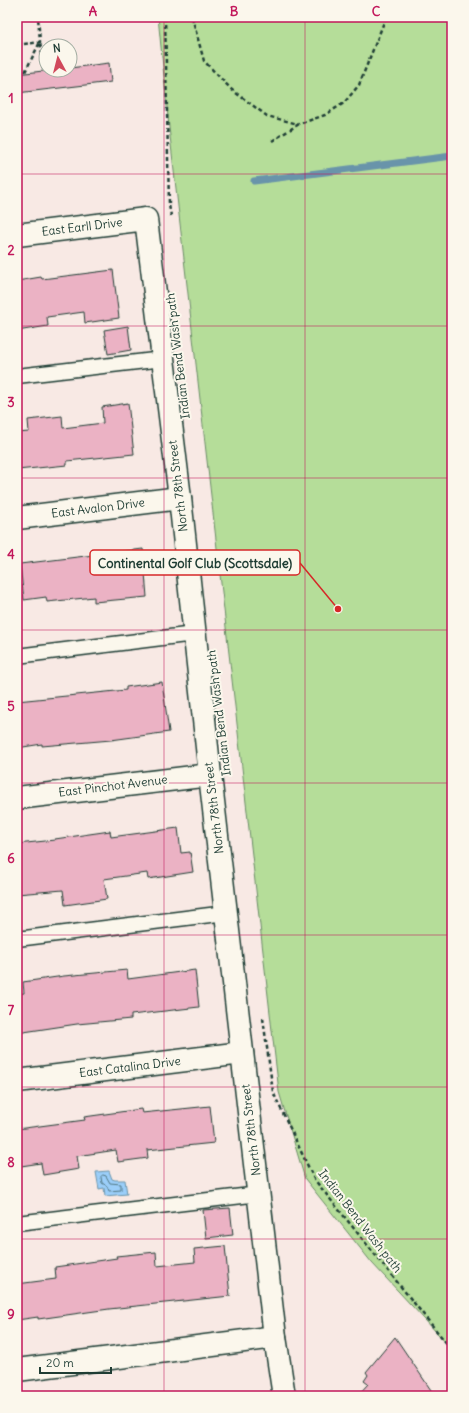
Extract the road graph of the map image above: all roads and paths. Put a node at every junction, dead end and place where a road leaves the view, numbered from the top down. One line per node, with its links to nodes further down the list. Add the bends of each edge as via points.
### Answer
1 (38, 17): 5 (path)
2 (165, 17): 12 (path)
3 (192, 17): 10 (path, via 204,61 232,90 267,116)
4 (386, 17): 10 (path, via 359,85 344,103 325,115)
5 (40, 38)
6 (38, 42): 7 (path)
7 (17, 45)
8 (38, 46): 9 (path)
9 (25, 72)
10 (299, 124): 11 (path)
11 (272, 141)
12 (171, 217)
13 (146, 219): 14 (street, East Earll Drive); 15 (street, North 78th Street)
14 (17, 235)
15 (163, 359): 16 (lane); 17 (street, North 78th Street)
16 (17, 376)
17 (180, 498): 18 (street, East Avalon Drive); 19 (street, North 78th Street)
18 (17, 518)
19 (194, 634): 20 (lane); 21 (street, North 78th Street)
20 (17, 656)
21 (210, 775): 22 (street, East Pinchot Avenue); 23 (street, North 78th Street)
22 (17, 798)
23 (226, 913): 24 (lane); 26 (street, North 78th Street)
24 (17, 939)
25 (263, 1015): 31 (path, Indian Bend Wash path, via 273,1092 314,1178)
26 (242, 1053): 27 (street, East Catalina Drive); 28 (street, North 78th Street)
27 (17, 1081)
28 (259, 1194): 29 (lane); 30 (street, North 78th Street)
29 (17, 1223)
30 (275, 1337): 32 (street); 33 (street, North 78th Street)
31 (452, 1350)
32 (17, 1370)
33 (284, 1396)

